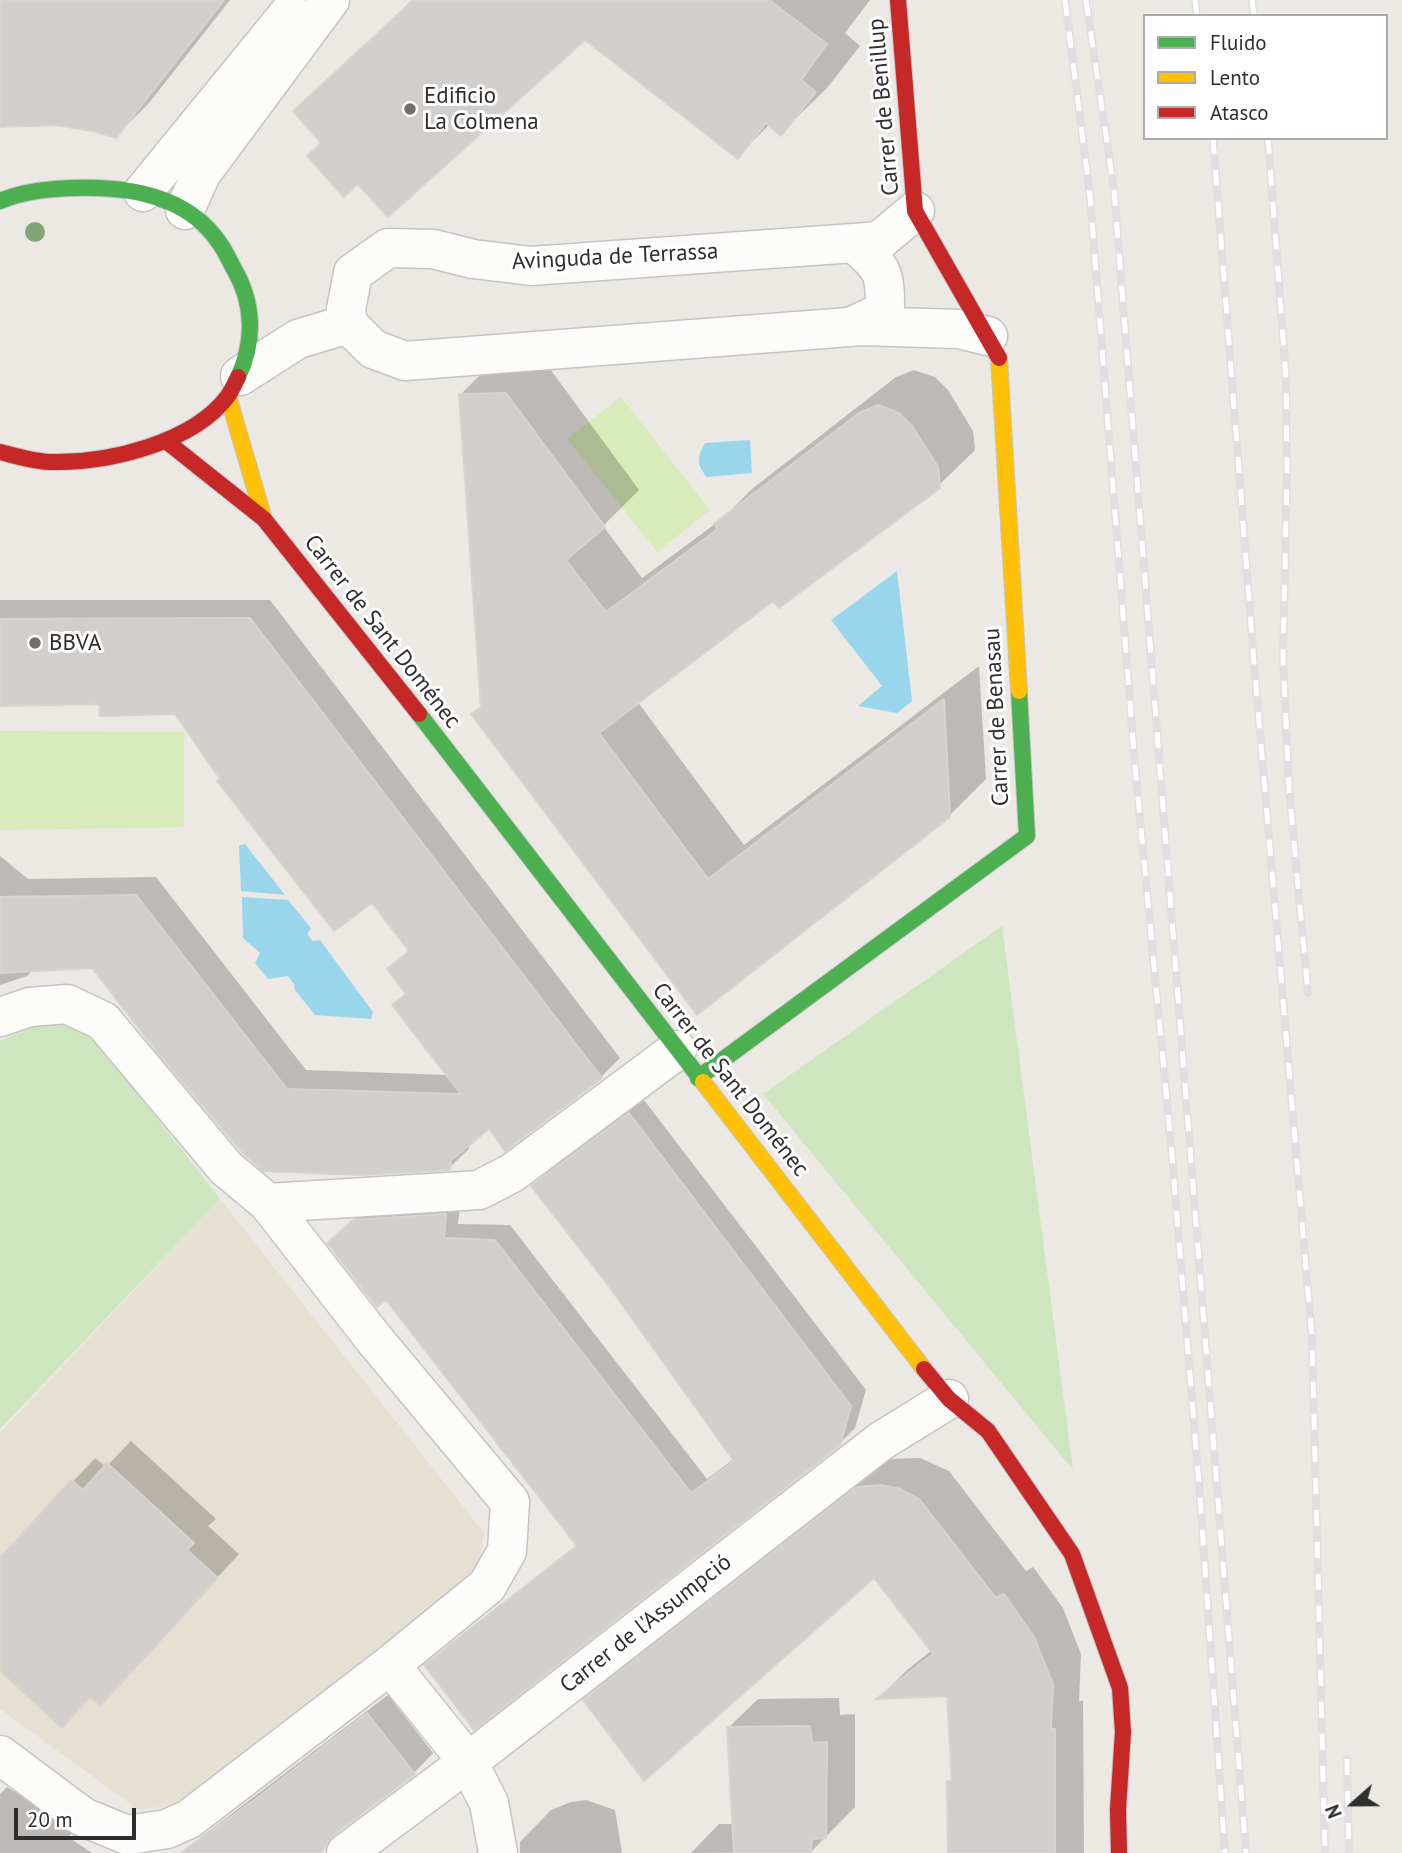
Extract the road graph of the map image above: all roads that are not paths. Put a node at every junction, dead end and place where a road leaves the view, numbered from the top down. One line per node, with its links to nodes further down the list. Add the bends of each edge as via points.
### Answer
1 (300, 0): 4 (street)
2 (330, 0): 6 (street, via 201,174)
3 (898, 0): 7 (street, Carrer de Benillup)
4 (143, 192): 5 (street, via 104,187); 6 (street)
5 (4, 195)
6 (185, 210): 12 (street, via 217,239 243,285 251,314 248,342)
7 (915, 211): 8 (street, Avinguda de Terrassa, via 879,241); 11 (street, Carrer de Benasau)
8 (855, 243): 9 (street, Avinguda de Terrassa, via 531,266 433,250 388,248 353,273); 10 (street, via 879,265 885,281 885,311)
9 (348, 324): 10 (street, via 373,349 405,362); 12 (street, via 299,339)
10 (850, 327): 11 (street, via 959,329)
11 (988, 336): 17 (street, Carrer de Benasau, via 999,354 1027,836)
12 (234, 386): 13 (street, via 200,422); 15 (street, Carrer de Sant Doménec)
13 (166, 441): 14 (street, via 93,460 51,462); 15 (street, Carrer de Sant Doménec)
14 (0, 452)
15 (264, 519): 17 (street, Carrer de Sant Doménec)
16 (0, 1017): 18 (street, via 30,1007 67,1004 103,1021 226,1168)
17 (688, 1064): 18 (street, via 479,1191); 19 (street, Carrer de Sant Doménec)
18 (268, 1203): 20 (street, via 510,1502 507,1551 487,1586)
19 (949, 1399): 22 (street, Carrer de l'Assumpció, via 881,1441); 25 (street, Carrer de Sant Doménec, via 988,1430 1072,1554 1120,1688)
20 (390, 1665): 21 (street, via 189,1819 167,1829 127,1835 83,1817); 22 (street)
21 (0, 1755)
22 (468, 1762): 23 (street, Carrer de l'Assumpció); 24 (street, via 489,1803)
23 (346, 1853)
24 (498, 1853)
25 (1119, 1853)

